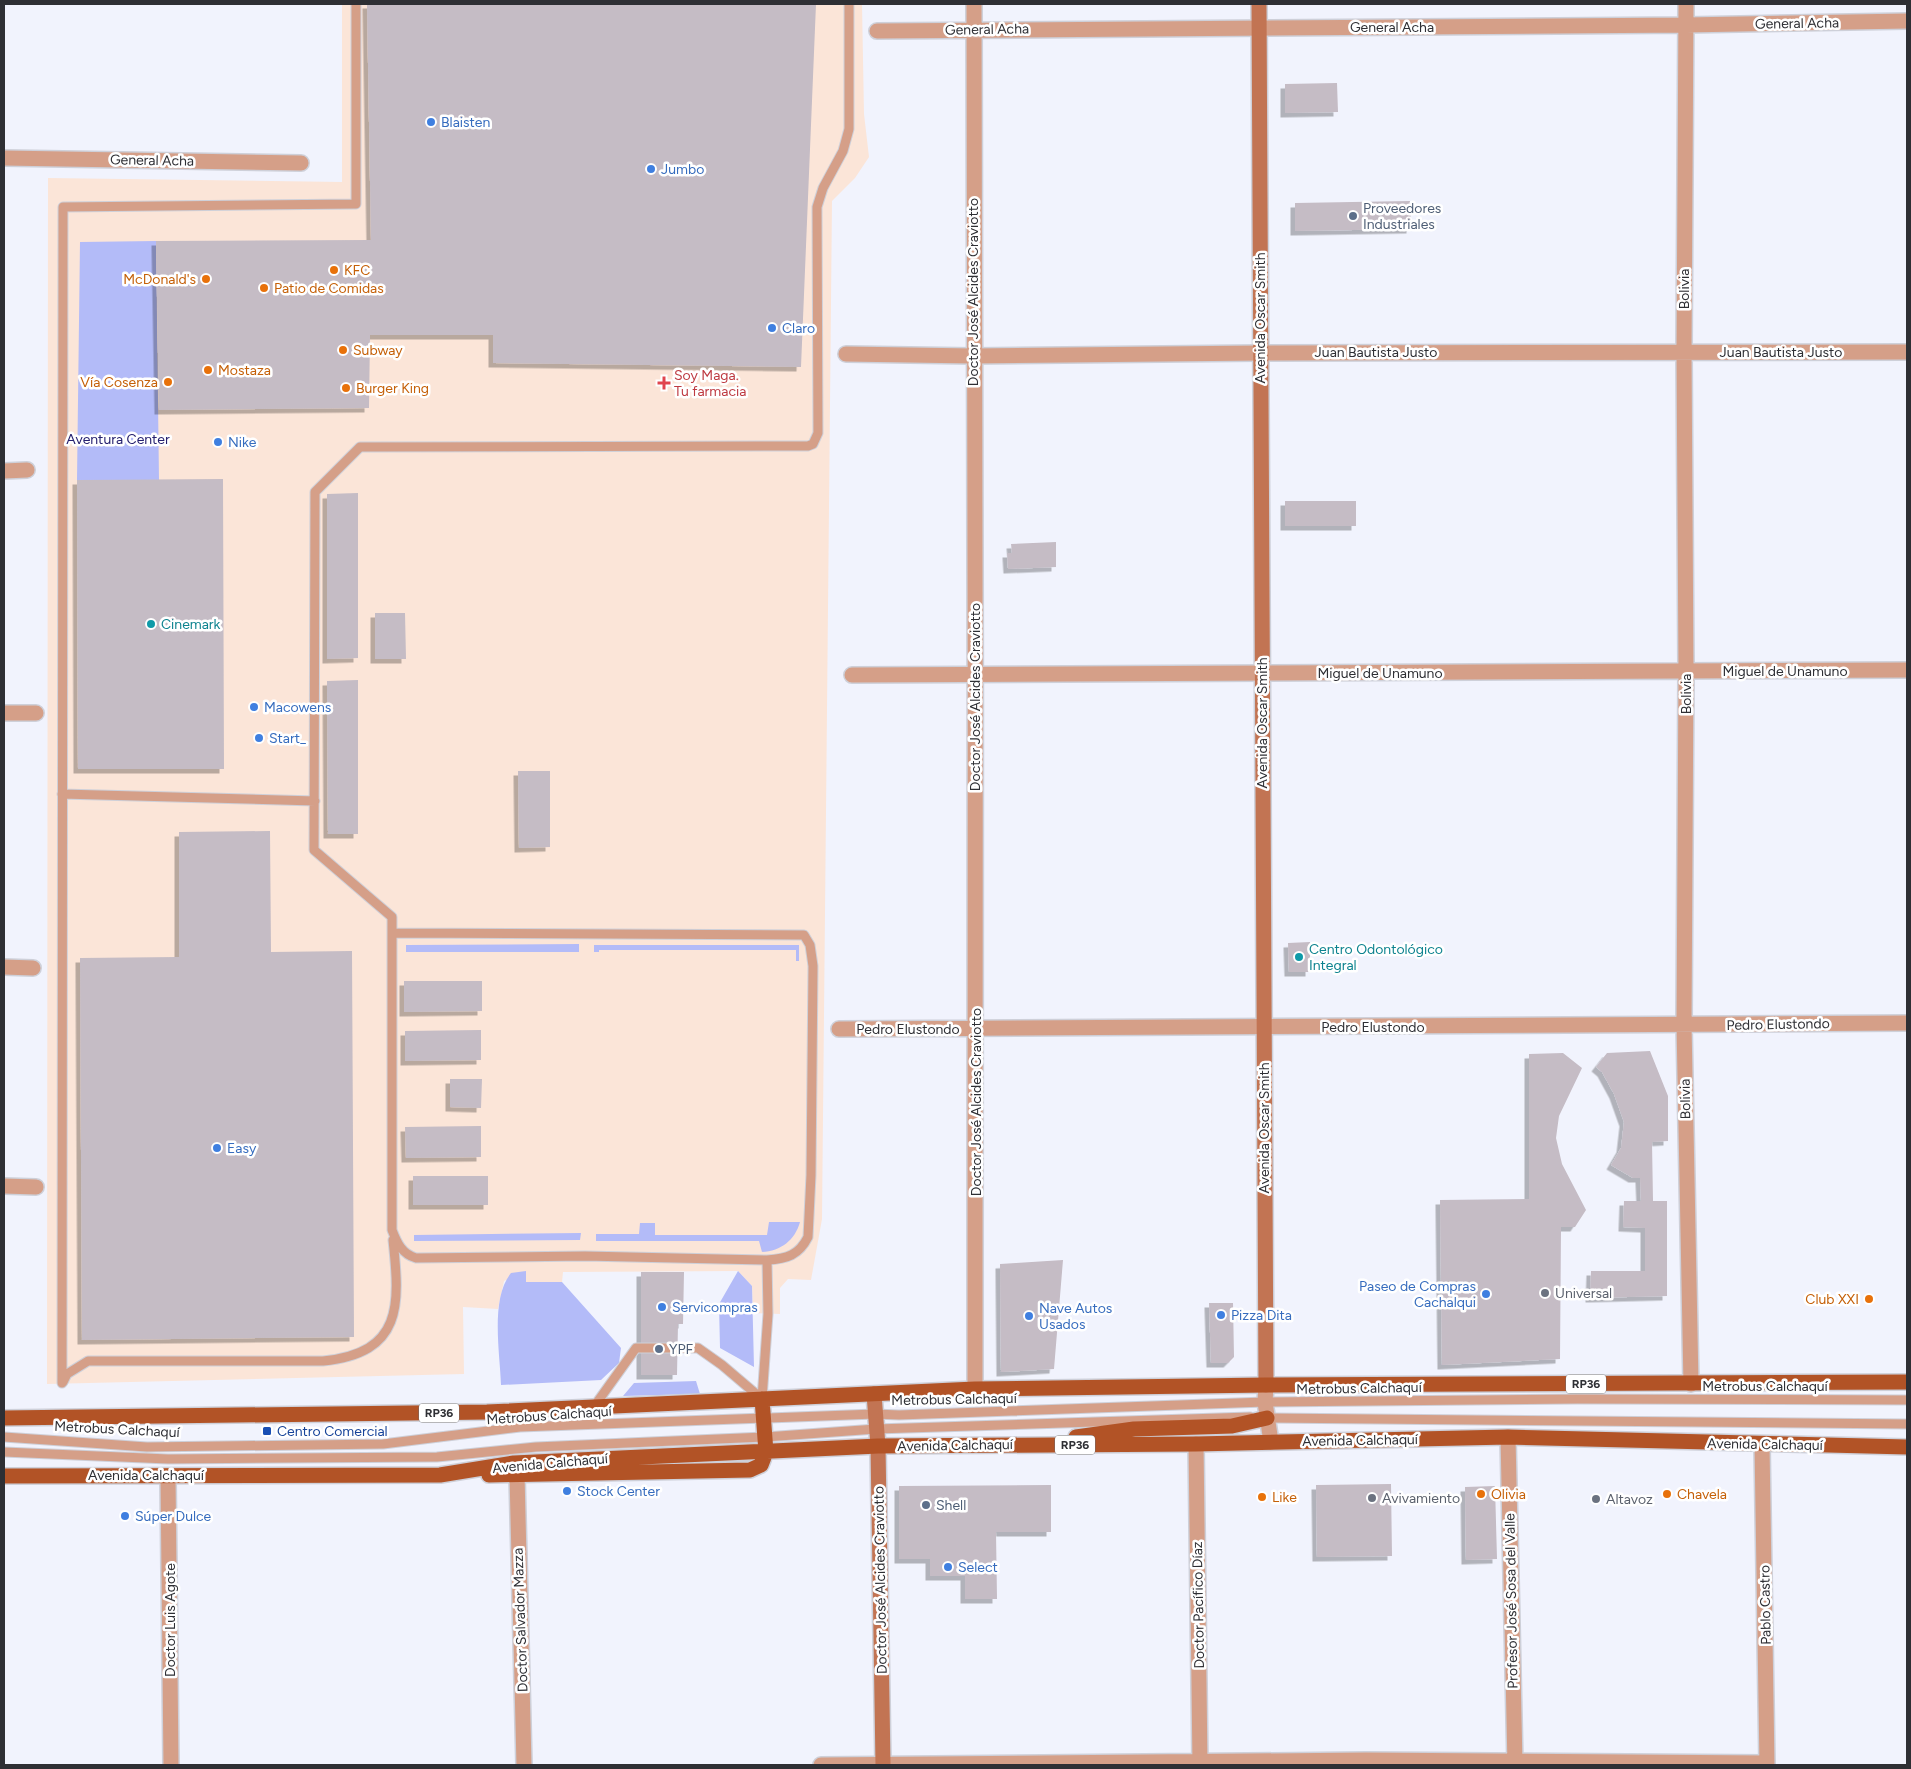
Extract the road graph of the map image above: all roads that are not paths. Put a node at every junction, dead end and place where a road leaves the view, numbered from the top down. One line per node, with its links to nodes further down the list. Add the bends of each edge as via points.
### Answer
1 (356, 4): 27 (lane, via 356,204 62,207)
2 (849, 4): 28 (lane, via 849,130 818,207 818,432 813,444 360,447 315,492)
3 (974, 4): 9 (street, Doctor José Alcides Craviotto)
4 (1259, 4): 8 (main road, Avenida Oscar Smith)
5 (1686, 4): 7 (street, Bolivia)
6 (1907, 22): 7 (street, General Acha)
7 (1686, 25): 8 (street, General Acha); 14 (street, Bolivia)
8 (1259, 27): 9 (street, General Acha); 13 (main road, Avenida Oscar Smith)
9 (974, 29): 10 (street, General Acha); 17 (street, Doctor José Alcides Craviotto)
10 (878, 31)
11 (4, 158): 12 (street, General Acha)
12 (301, 163)
13 (1260, 352): 14 (street, Juan Bautista Justo); 17 (street, Juan Bautista Justo); 22 (main road, Avenida Oscar Smith)
14 (1684, 352): 15 (street, Juan Bautista Justo); 21 (street, Bolivia)
15 (1907, 352)
16 (846, 354): 17 (street, Juan Bautista Justo)
17 (972, 356): 24 (street, Doctor José Alcides Craviotto)
18 (27, 470): 19 (street)
19 (4, 471)
20 (1907, 670): 21 (street, Miguel de Unamuno)
21 (1686, 671): 22 (street, Miguel de Unamuno); 33 (street, Bolivia)
22 (1262, 674): 24 (street, Miguel de Unamuno); 34 (main road, Avenida Oscar Smith)
23 (852, 675): 24 (street, Miguel de Unamuno)
24 (975, 676): 35 (street, Doctor José Alcides Craviotto)
25 (36, 713): 26 (street)
26 (4, 714)
27 (62, 794): 28 (lane); 39 (lane, via 62,1383 67,1374 88,1361 323,1361 360,1353 376,1344 390,1324 397,1302)
28 (315, 801): 29 (lane, via 314,850 392,917)
29 (393, 933): 39 (lane); 40 (lane, via 804,936 810,945 813,966 808,1236 804,1246 795,1254 784,1259)
30 (4, 967): 31 (street)
31 (33, 968)
32 (1907, 1023): 33 (street, Pedro Elustondo)
33 (1684, 1025): 34 (street, Pedro Elustondo); 42 (street, Bolivia)
34 (1264, 1027): 35 (street, Pedro Elustondo); 43 (main road, Avenida Oscar Smith)
35 (976, 1028): 36 (street, Pedro Elustondo); 44 (street, Doctor José Alcides Craviotto)
36 (839, 1029)
37 (4, 1186): 38 (street)
38 (36, 1187)
39 (392, 1230): 40 (lane, via 402,1250 416,1258 585,1256)
40 (767, 1260): 46 (lane, via 768,1314)
41 (1907, 1382): 42 (main road, RP36)
42 (1691, 1384): 43 (main road, RP36)
43 (1266, 1385): 44 (main road, RP36); 48 (street, Avenida Oscar Smith)
44 (975, 1389): 45 (main road, RP36)
45 (874, 1394): 46 (main road, RP36); 53 (main road, Doctor José Alcides Craviotto)
46 (762, 1399): 49 (main road, RP36); 49 (lane, via 698,1348 636,1348); 51 (main road)
47 (1907, 1400): 48 (lane, Metrobus Calchaquí)
48 (1265, 1402): 52 (street, Avenida Oscar Smith); 53 (lane, Metrobus Calchaquí, via 899,1415)
49 (593, 1408): 50 (main road, RP36, via 460,1413)
50 (4, 1418)
51 (764, 1418): 53 (lane, Metrobus Calchaquí); 55 (lane, Metrobus Calchaquí, via 520,1427 383,1444 147,1447); 60 (main road)
52 (1267, 1418): 53 (lane, Metrobus Calchaquí); 54 (lane, Metrobus Calchaquí); 57 (street, Avenida Oscar Smith); 58 (main road, via 1232,1426 1134,1429)
53 (875, 1421): 60 (lane, Metrobus Calchaquí); 62 (main road, Doctor José Alcides Craviotto)
54 (1907, 1424)
55 (4, 1437)
56 (1508, 1437): 57 (main road, Avenida Calchaquí / RP36); 61 (main road, Avenida Calchaquí / RP36); 71 (street, Profesor José Sosa del Valle)
57 (1271, 1442): 59 (main road, Avenida Calchaquí / RP36)
58 (1028, 1444): 59 (main road, Avenida Calchaquí / RP36); 62 (main road, Avenida Calchaquí / RP36)
59 (1196, 1444): 70 (street, Doctor Pacífico Díaz)
60 (765, 1445): 62 (main road, Avenida Calchaquí / RP36); 64 (lane, Metrobus Calchaquí, via 536,1446 436,1457 131,1458); 65 (main road, Avenida Calchaquí / RP36, via 514,1463); 66 (main road, via 761,1465 750,1470)
61 (1762, 1445): 63 (main road, Avenida Calchaquí / RP36); 72 (street, Pablo Castro)
62 (878, 1446): 76 (main road, Doctor José Alcides Craviotto)
63 (1907, 1447)
64 (4, 1452)
65 (440, 1475): 66 (main road); 68 (main road, Avenida Calchaquí / RP36)
66 (517, 1475): 74 (street, Doctor Salvador Mazza)
67 (4, 1476): 68 (main road, Avenida Calchaquí / RP36)
68 (168, 1476): 73 (street, Doctor Luis Agote)
69 (1366, 1763): 70 (street); 71 (street)
70 (1200, 1764): 76 (street)
71 (1514, 1764): 72 (street)
72 (1767, 1764)
73 (171, 1765)
74 (524, 1765)
75 (821, 1765): 76 (street)
76 (883, 1765)

